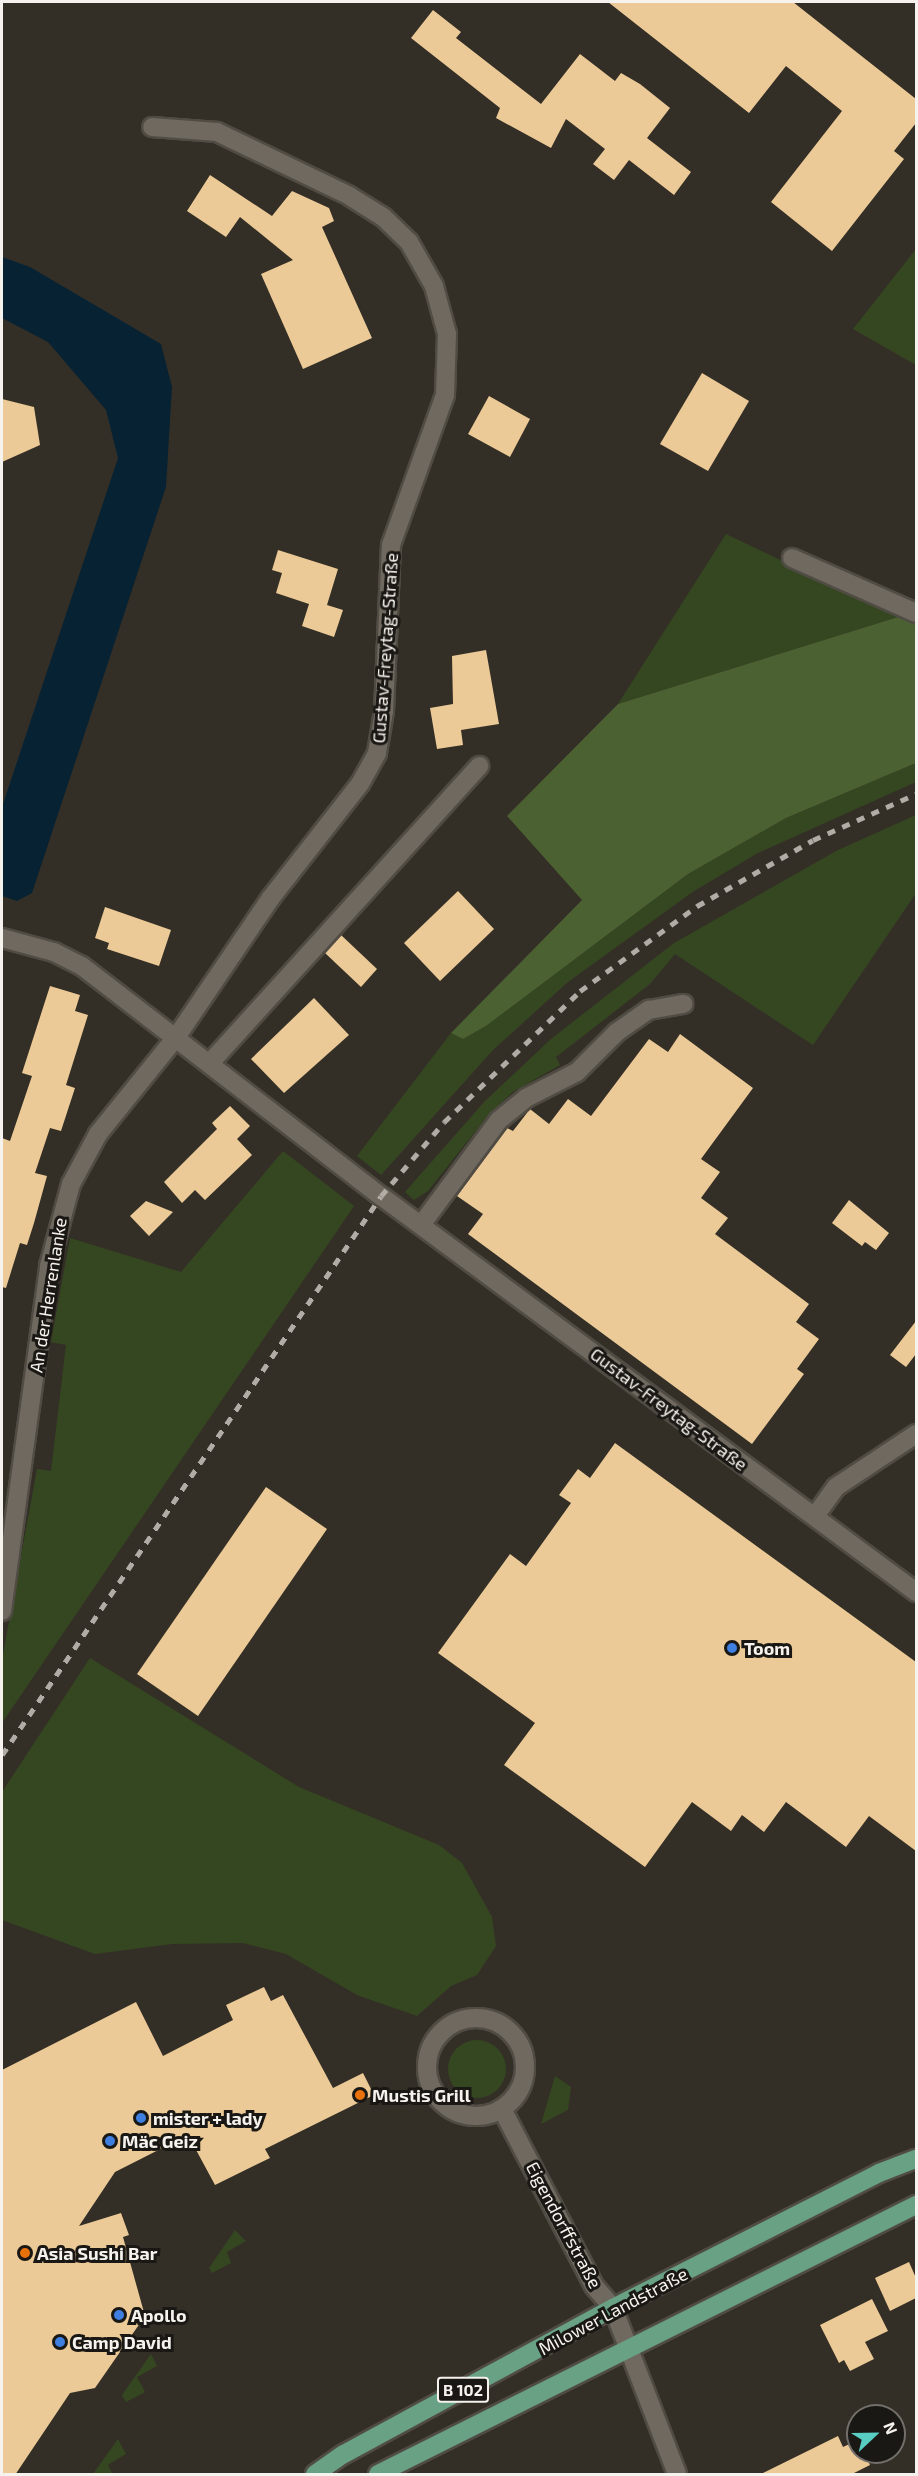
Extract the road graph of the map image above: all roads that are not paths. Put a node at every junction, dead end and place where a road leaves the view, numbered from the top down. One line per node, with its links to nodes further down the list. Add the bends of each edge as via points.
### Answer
1 (152, 127): 7 (street, Gustav-Freytag-Straße, via 218,132 350,196 383,217 409,242 434,286 447,334 448,363 438,423 391,545 384,711 377,753 360,784 270,899)
2 (792, 558): 3 (street)
3 (916, 613)
4 (479, 766): 8 (street)
5 (2, 938): 7 (street, via 54,951 82,966)
6 (683, 1004): 9 (street, via 649,1010 617,1032 577,1072 526,1098 499,1119)
7 (177, 1036): 8 (street, Gustav-Freytag-Straße); 13 (street, An der Herrenlanke, via 98,1134 59,1218)
8 (210, 1063): 9 (street, Gustav-Freytag-Straße)
9 (421, 1226): 11 (street, Gustav-Freytag-Straße)
10 (916, 1434): 11 (street, via 836,1487)
11 (815, 1516): 12 (street, Gustav-Freytag-Straße)
12 (916, 1592)
13 (2, 1611)
14 (502, 2109): 14 (street, via 523,2082 525,2060 517,2040 502,2026 482,2018 453,2024 438,2037 429,2054 433,2090 447,2107 469,2115); 17 (street, Eigendorffstraße, via 594,2286)
15 (916, 2159): 17 (main road, Milower Landstraße / B 102, via 879,2172)
16 (916, 2205): 18 (main road, Milower Landstraße / B 102)
17 (613, 2308): 18 (street, Eigendorffstraße); 19 (main road, Milower Landstraße / B 102, via 344,2454)
18 (630, 2348): 20 (main road, Milower Landstraße / B 102); 21 (street, Eigendorffstraße)
19 (315, 2475)
20 (378, 2475)
21 (677, 2475)

